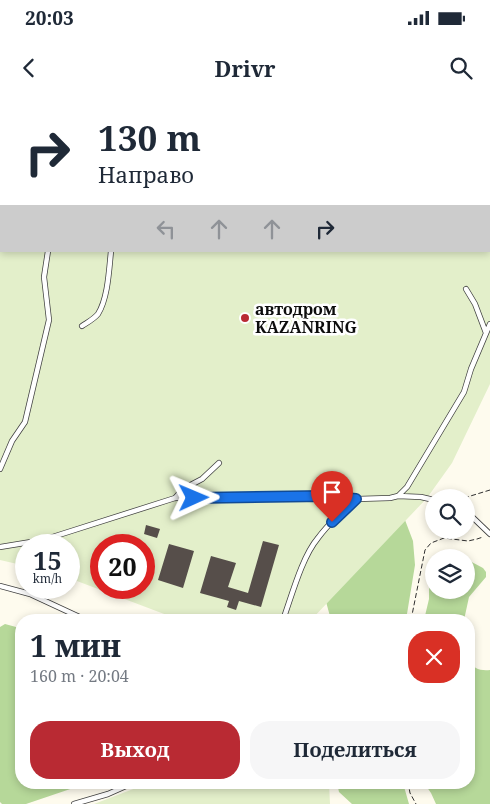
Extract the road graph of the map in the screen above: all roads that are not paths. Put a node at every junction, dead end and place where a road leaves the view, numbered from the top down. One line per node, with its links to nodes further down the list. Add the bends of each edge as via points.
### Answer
1 (48, 252): 8 (lane, via 44,277 49,320 25,422 12,440)
2 (111, 252): 5 (lane, via 102,306 97,315)
3 (466, 289): 6 (lane)
4 (490, 324): 6 (lane)
5 (82, 326)
6 (486, 333): 9 (lane, via 464,392 414,477)
7 (219, 463): 10 (lane)
8 (0, 469)
9 (398, 496): 11 (lane); 12 (lane)
10 (175, 498): 12 (lane, via 324,496); 15 (lane, via 43,540)
11 (425, 498)
12 (356, 499): 18 (lane, via 332,522 306,555)
13 (475, 520): 14 (lane)
14 (490, 534)
15 (0, 547)
16 (0, 586): 17 (lane, via 30,594)
17 (73, 614)
18 (285, 614)
19 (119, 789): 20 (lane)
20 (74, 804)

